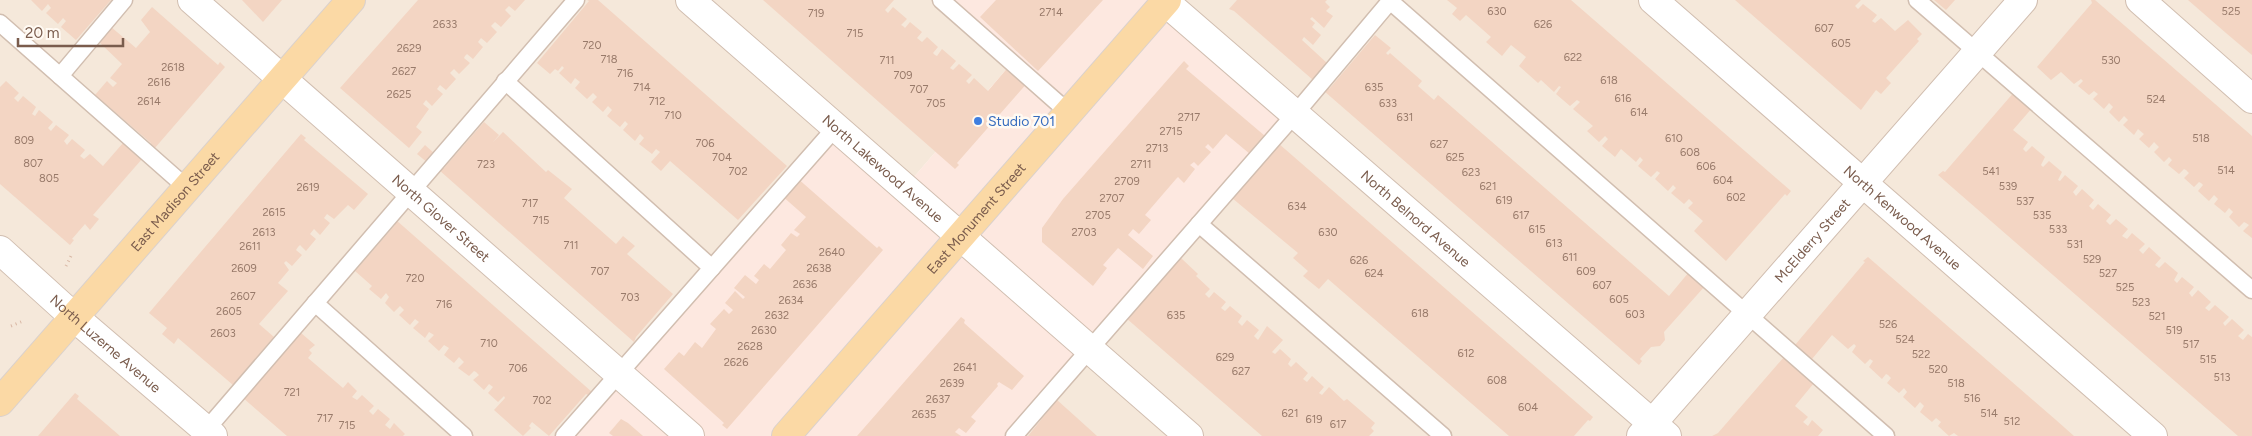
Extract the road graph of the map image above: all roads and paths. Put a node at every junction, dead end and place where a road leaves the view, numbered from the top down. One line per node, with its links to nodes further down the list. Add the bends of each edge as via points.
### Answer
1 (124, 0): 15 (lane)
2 (192, 0): 16 (street, North Glover Street)
3 (351, 0): 16 (main road, East Madison Street)
4 (576, 0): 17 (lane)
5 (690, 0): 21 (street, North Lakewood Avenue)
6 (941, 0): 19 (lane)
7 (1165, 0): 19 (main road, East Monument Street); 20 (street, North Belnord Avenue)
8 (1653, 0): 22 (street, North Kenwood Avenue)
9 (1917, 0): 14 (lane)
10 (2023, 0): 14 (street, McElderry Street)
11 (2140, 0): 18 (street)
12 (1390, 1): 20 (lane); 33 (lane)
13 (0, 23): 15 (lane)
14 (1977, 52): 22 (street, McElderry Street); 31 (lane)
15 (60, 76): 23 (lane)
16 (282, 79): 23 (main road, East Madison Street); 24 (street, North Glover Street)
17 (505, 81): 24 (lane); 30 (lane)
18 (2252, 99)
19 (1068, 112): 26 (main road, East Monument Street)
20 (1295, 114): 25 (lane); 40 (street, North Belnord Avenue)
21 (836, 127): 26 (street, North Lakewood Avenue); 30 (lane)
22 (1863, 183): 33 (street, McElderry Street); 50 (street, North Kenwood Avenue)
23 (187, 188): 34 (main road, East Madison Street)
24 (410, 191): 32 (lane); 38 (street, North Glover Street)
25 (1199, 224): 37 (lane); 48 (lane)
26 (960, 236): 37 (street, North Lakewood Avenue); 45 (main road, East Monument Street)
27 (0, 250): 34 (street, North Luzerne Avenue)
28 (73, 260): 29 (path, via 71,256)
29 (66, 266)
30 (712, 268): 38 (lane)
31 (2252, 290)
32 (315, 303): 41 (lane); 42 (lane)
33 (1748, 314): 40 (street, McElderry Street); 49 (lane)
34 (74, 317): 39 (main road, East Madison Street); 41 (street, North Luzerne Avenue)
35 (23, 320): 36 (path, via 11,326)
36 (23, 328)
37 (1089, 349): 46 (lane); 47 (street, North Lakewood Avenue)
38 (619, 374): 43 (lane); 44 (street, North Glover Street)
39 (0, 402)
40 (1653, 432)
41 (210, 433)
42 (464, 436)
43 (564, 436)
44 (690, 436)
45 (786, 436)
46 (1014, 436)
47 (1189, 436)
48 (1443, 436)
49 (1886, 436)
50 (2153, 436)

